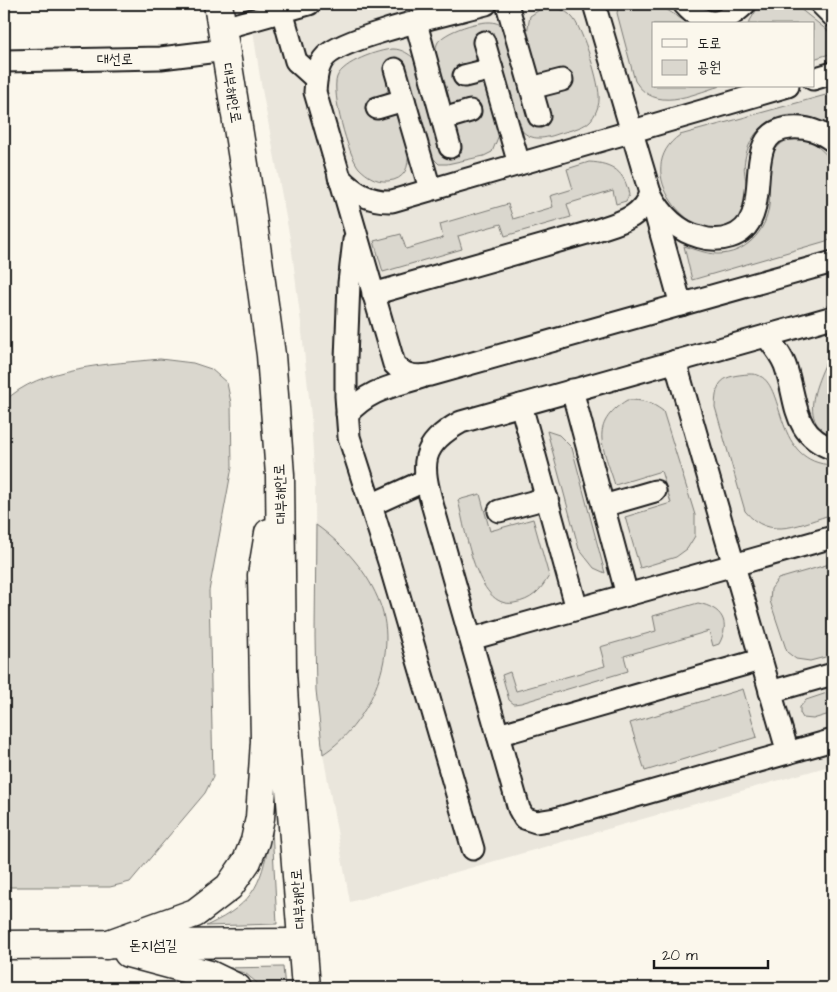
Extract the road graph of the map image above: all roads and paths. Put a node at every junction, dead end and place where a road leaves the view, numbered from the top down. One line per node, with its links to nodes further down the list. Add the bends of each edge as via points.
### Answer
1 (310, 4): 9 (lane, 대선로)
2 (486, 4): 13 (lane)
3 (507, 4): 25 (lane)
4 (594, 4): 15 (lane)
5 (607, 4): 15 (lane)
6 (684, 4): 11 (lane)
7 (745, 4): 12 (lane)
8 (821, 4): 10 (lane)
9 (282, 11): 14 (lane, 대선로); 22 (lane, via 296,61)
10 (833, 16)
11 (710, 22)
12 (718, 22)
13 (416, 24): 22 (lane, via 336,48 325,57); 31 (lane)
14 (222, 27): 17 (lane, 대선로, via 161,58); 51 (street, 대부해안로, via 270,355)
15 (601, 29): 32 (lane)
16 (484, 42): 19 (lane)
17 (4, 61)
18 (395, 69): 27 (lane)
19 (492, 69): 21 (lane); 35 (lane)
20 (833, 73): 23 (lane)
21 (464, 76)
22 (316, 79): 36 (lane, via 315,92)
23 (814, 79)
24 (562, 80): 25 (lane)
25 (531, 88): 30 (lane)
26 (781, 88): 32 (lane)
27 (404, 100): 28 (lane); 37 (lane)
28 (377, 108)
29 (470, 111): 31 (lane)
30 (539, 116)
31 (443, 119): 34 (lane)
32 (631, 131): 35 (lane); 38 (lane)
33 (833, 141): 38 (lane, via 811,128 785,128 774,134 760,155 758,200 754,214 738,234 725,239 700,237 686,231 657,208)
34 (450, 147)
35 (519, 164): 37 (lane)
36 (339, 176): 37 (lane, via 358,194 379,201 392,201); 39 (lane)
37 (430, 189)
38 (650, 193): 41 (lane, via 644,207 627,220); 42 (lane)
39 (355, 232): 41 (lane); 49 (lane, via 349,284)
40 (833, 262): 42 (lane)
41 (374, 294): 46 (lane, via 394,364 402,373)
42 (680, 305): 46 (lane)
43 (833, 317): 44 (lane)
44 (766, 336): 45 (lane); 50 (lane, via 785,364 798,421 809,435)
45 (675, 361): 47 (lane); 59 (lane)
46 (430, 375): 49 (lane, via 371,393)
47 (572, 390): 48 (lane); 56 (lane)
48 (521, 405): 52 (lane, via 461,422 442,432 430,445); 54 (lane)
49 (347, 414): 55 (lane, via 354,452)
50 (833, 449)
51 (280, 475): 70 (street, 대부해안로, via 282,671); 72 (street, via 262,575 265,741 260,818 255,841 236,878 214,900 172,923)
52 (426, 480): 55 (lane); 62 (lane)
53 (655, 491): 56 (lane)
54 (546, 498): 57 (lane); 61 (lane)
55 (371, 505): 69 (lane)
56 (603, 506): 60 (lane)
57 (499, 511)
58 (833, 536): 59 (lane)
59 (734, 565): 60 (lane); 63 (lane)
60 (627, 595): 61 (lane)
61 (577, 609): 62 (lane)
62 (471, 639): 66 (lane)
63 (760, 660): 65 (lane); 66 (lane)
64 (833, 674): 65 (lane)
65 (770, 692): 68 (lane)
66 (498, 735): 68 (lane, via 519,809 524,818 536,822)
67 (833, 740): 68 (lane)
68 (788, 753)
69 (473, 849)
70 (302, 943): 72 (street, 돈지섬길); 74 (street, 대부해안로)
71 (4, 945): 72 (street, 돈지섬길)
72 (106, 945): 73 (street, via 210,975)
73 (237, 988)
74 (306, 988)

